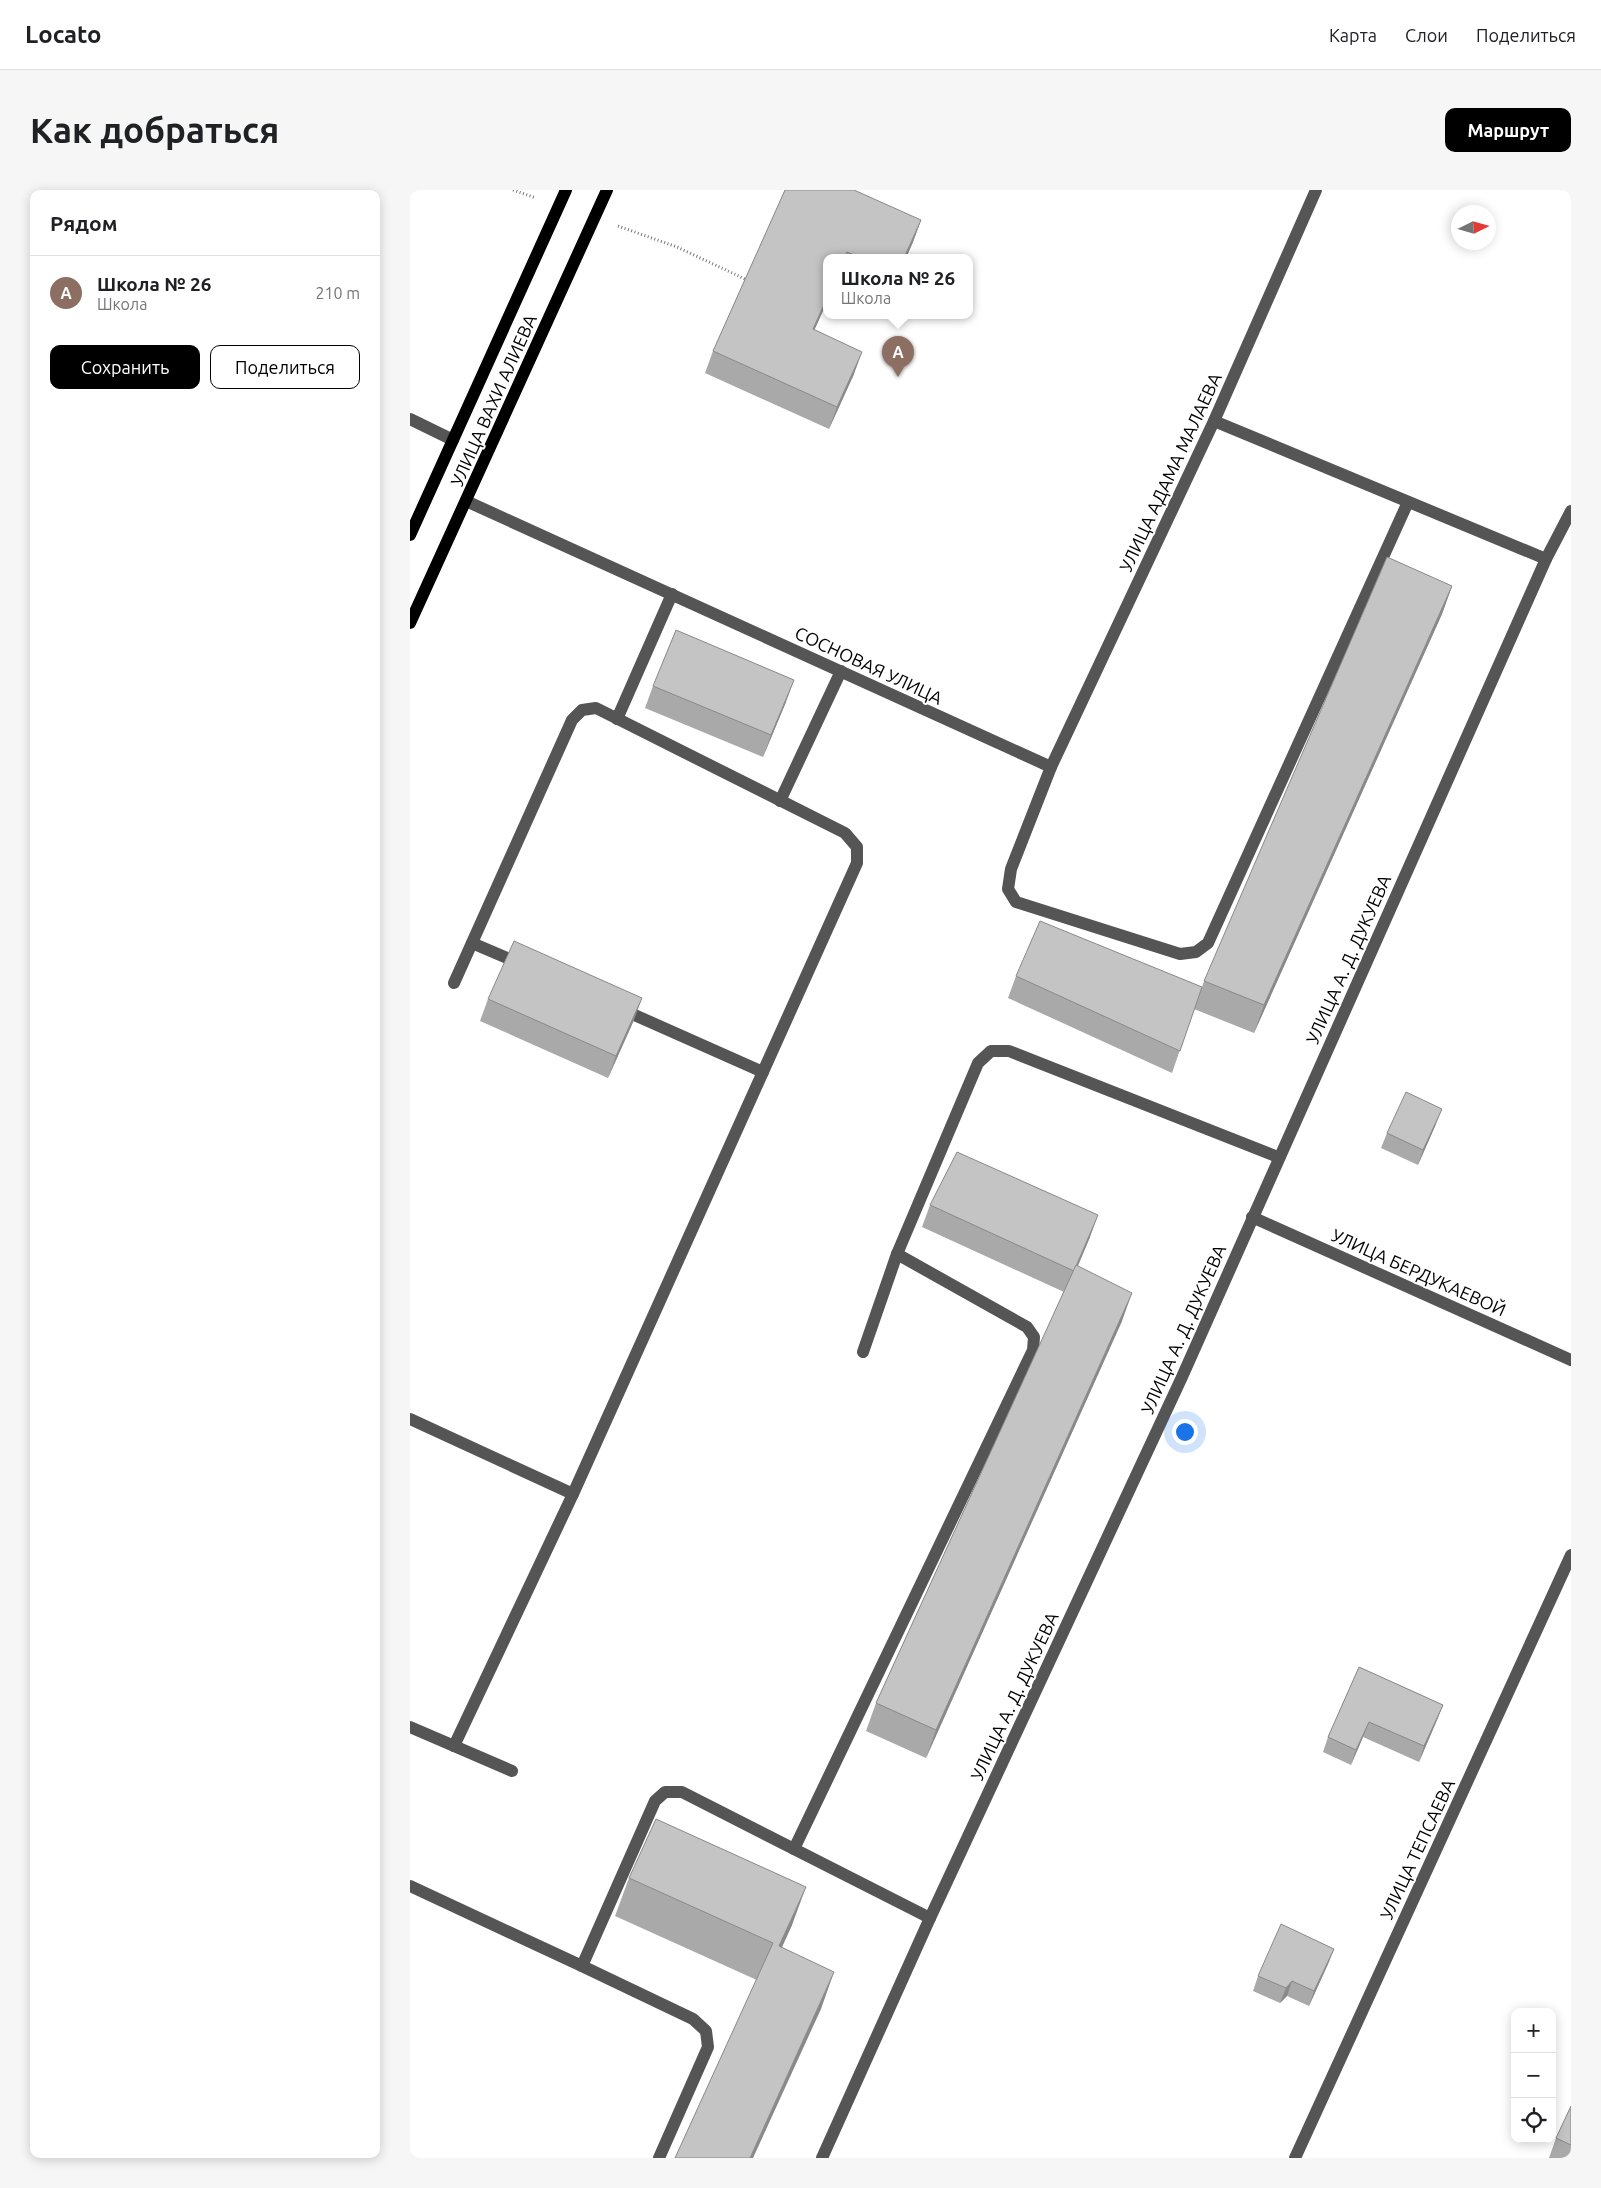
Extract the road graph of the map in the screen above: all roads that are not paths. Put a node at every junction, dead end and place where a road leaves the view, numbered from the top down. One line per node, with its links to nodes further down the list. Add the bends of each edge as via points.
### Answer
1 (566, 190): 6 (main road, УЛИЦА ВАХИ АЛИЕВА)
2 (607, 190): 7 (main road, УЛИЦА ВАХИ АЛИЕВА)
3 (1316, 190): 5 (street, УЛИЦА АДАМА МАЛАЕВА)
4 (410, 419): 6 (street)
5 (1214, 421): 8 (street); 16 (street, УЛИЦА АДАМА МАЛАЕВА)
6 (452, 440): 10 (main road, УЛИЦА ВАХИ АЛИЕВА)
7 (466, 501): 12 (street, СОСНОВАЯ УЛИЦА); 13 (main road, УЛИЦА ВАХИ АЛИЕВА)
8 (1408, 502): 11 (street); 16 (street, УЛИЦА АДАМА МАЛАЕВА, via 1208,943 1196,952 1180,954 1016,902 1008,889 1011,869)
9 (1571, 511): 11 (street, УЛИЦА А. Д. ДУКУЕВА)
10 (410, 535)
11 (1546, 559): 23 (street, УЛИЦА А. Д. ДУКУЕВА)
12 (672, 594): 14 (street, СОСНОВАЯ УЛИЦА); 15 (street)
13 (410, 623)
14 (841, 671): 16 (street, СОСНОВАЯ УЛИЦА); 17 (street)
15 (617, 719): 17 (street); 18 (street, via 596,708 582,710 572,720)
16 (1051, 767)
17 (780, 801): 22 (street, via 845,832 857,847 857,863)
18 (472, 943): 19 (street); 20 (street)
19 (536, 971)
20 (454, 984)
21 (608, 1004): 22 (street)
22 (763, 1072): 29 (street)
23 (1278, 1157): 24 (street, УЛИЦА А. Д. ДУКУЕВА); 25 (street, via 1010,1051 991,1051 978,1063)
24 (1252, 1217): 27 (street, УЛИЦА БЕРДУКАЕВОЙ); 36 (street, УЛИЦА А. Д. ДУКУЕВА, via 1178,1386)
25 (898, 1254): 26 (street); 34 (street, via 1027,1327 1034,1338 1033,1350)
26 (863, 1352)
27 (1571, 1360)
28 (410, 1420): 29 (street)
29 (573, 1494): 32 (street)
30 (1571, 1555): 40 (street, УЛИЦА ТЕПСАЕВА)
31 (410, 1727): 32 (street)
32 (454, 1746): 33 (street)
33 (512, 1771)
34 (794, 1849): 36 (street); 37 (street, via 682,1792 665,1792 654,1801)
35 (410, 1886): 37 (street)
36 (930, 1918): 39 (street, УЛИЦА А. Д. ДУКУЕВА)
37 (582, 1966): 38 (street, via 693,2019 706,2031 708,2047)
38 (660, 2158)
39 (822, 2158)
40 (1296, 2158)

